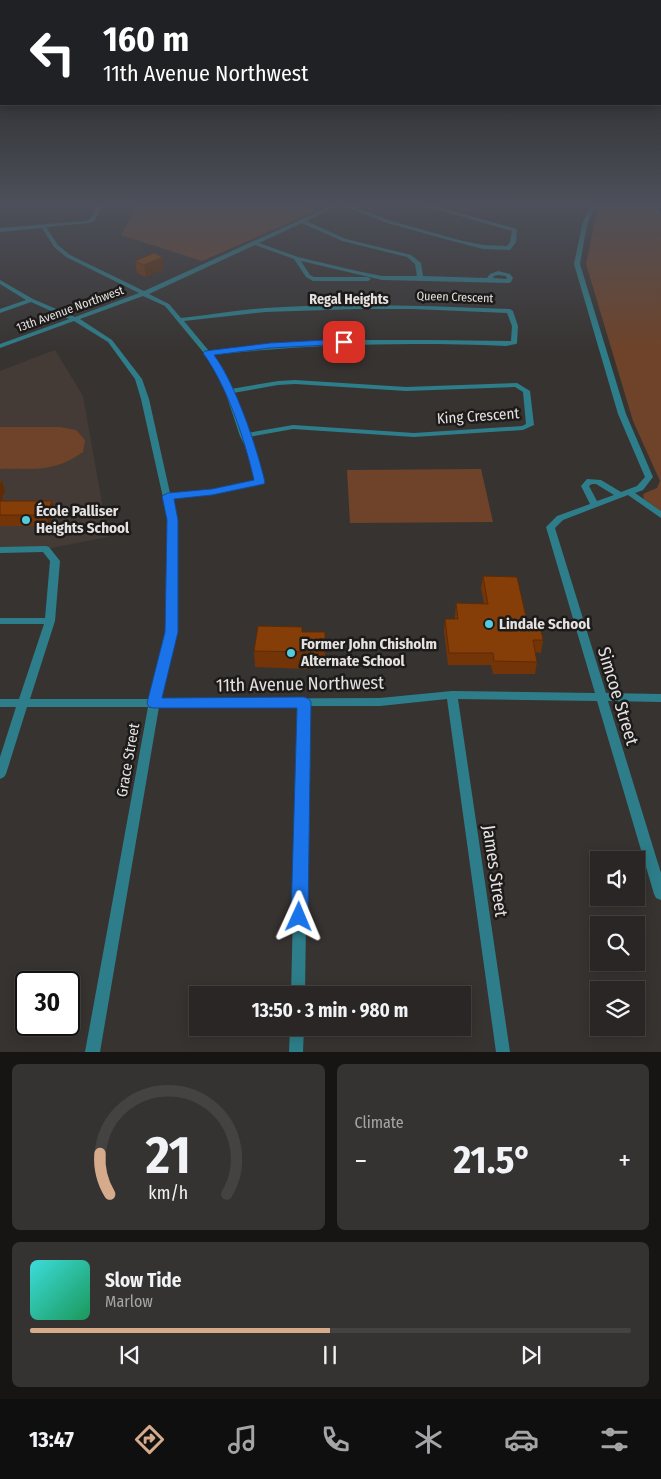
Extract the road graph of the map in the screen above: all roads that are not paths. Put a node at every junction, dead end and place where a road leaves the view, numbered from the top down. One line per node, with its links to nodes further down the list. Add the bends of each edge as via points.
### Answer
1 (66, 254): 11 (street)
2 (231, 254): 11 (street, 13th Avenue Northwest)
3 (285, 254): 6 (street)
4 (401, 254): 8 (street, via 418,263)
5 (581, 254): 20 (street, Simcoe Street, via 577,264 622,414 649,477 640,488)
6 (296, 258): 7 (street); 7 (street, via 308,276 314,279)
7 (382, 278): 8 (street)
8 (420, 278): 9 (street)
9 (489, 280)
10 (0, 282): 12 (street, Grace Street)
11 (145, 293): 14 (street, 13th Avenue Northwest); 15 (street, via 167,305)
12 (31, 300): 13 (street); 14 (street, Grace Street)
13 (0, 311)
14 (75, 319): 16 (street, 13th Avenue Northwest); 21 (street, Grace Street, via 110,341 138,379)
15 (180, 320): 17 (street); 17 (street, Queen Crescent, via 265,310 413,307 510,311 515,326 514,343 506,344 427,340 341,342 270,345)
16 (0, 346)
17 (208, 353): 18 (street, via 220,370)
18 (229, 392): 19 (street); 19 (street, King Crescent, via 295,382 406,389 517,385 526,391 530,425 414,435 293,427)
19 (244, 436): 21 (street, via 254,456 260,482 212,492)
20 (624, 493): 22 (street, Simcoe Street); 22 (street, via 590,481 585,486); 23 (street)
21 (168, 496): 32 (street, Grace Street, via 172,520 171,632)
22 (595, 505): 28 (street, Simcoe Street, via 560,518 550,527)
23 (661, 515)
24 (0, 550): 26 (street, via 46,549 55,561)
25 (0, 621): 26 (street)
26 (50, 621): 33 (street)
27 (452, 695): 28 (street, 11th Avenue Northwest); 30 (street, 11th Avenue Northwest, via 380,702); 40 (street, James Street)
28 (601, 697): 29 (street, 11th Avenue Northwest); 35 (street, Simcoe Street)
29 (661, 698)
30 (304, 702): 32 (street, 11th Avenue Northwest); 36 (street)
31 (0, 703): 33 (street, 11th Avenue Northwest)
32 (154, 703): 33 (street, 11th Avenue Northwest); 38 (street, Grace Street)
33 (24, 704): 34 (street)
34 (0, 774)
35 (661, 894)
36 (298, 986)
37 (297, 1036): 39 (street)
38 (92, 1052)
39 (296, 1052)
40 (503, 1052)

